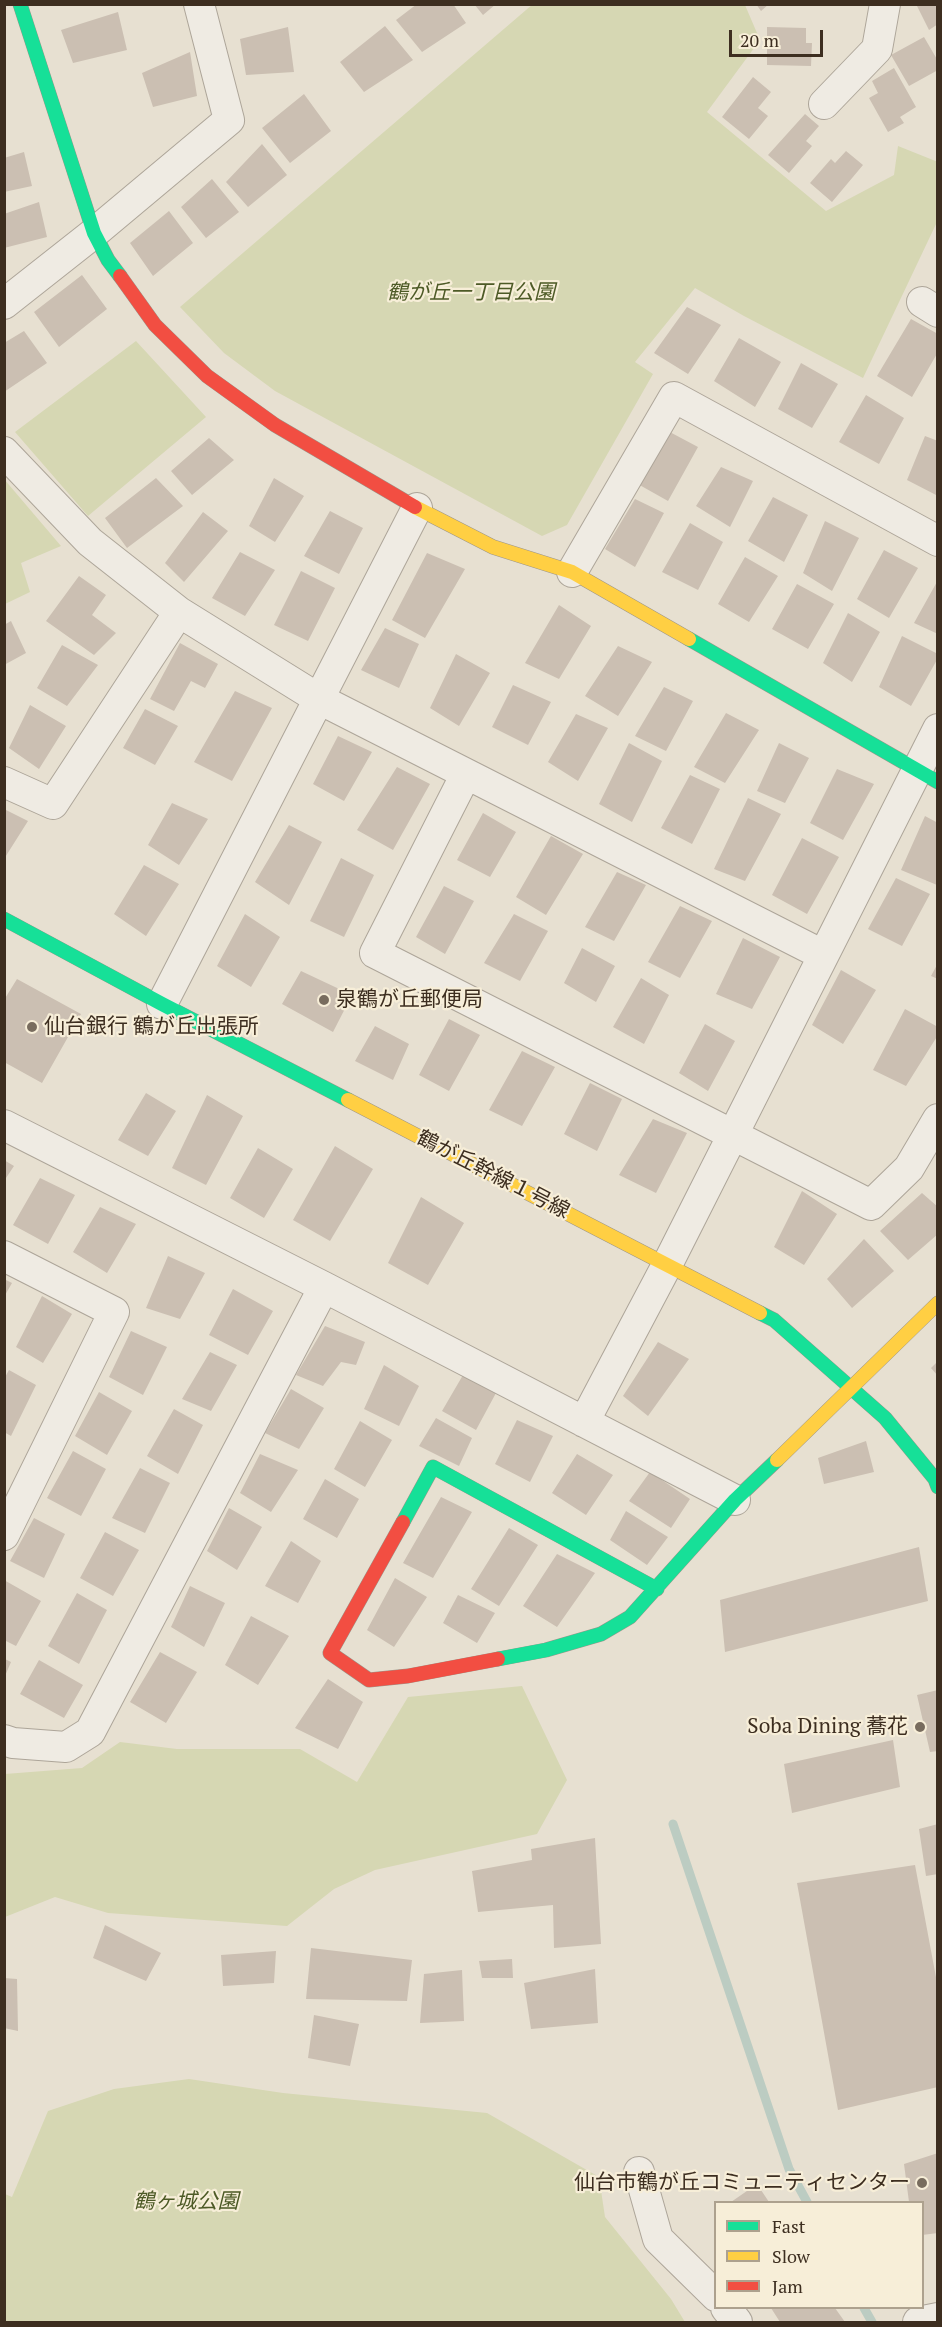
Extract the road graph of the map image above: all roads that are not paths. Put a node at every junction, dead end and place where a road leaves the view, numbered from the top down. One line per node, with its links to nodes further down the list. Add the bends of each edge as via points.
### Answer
1 (20, 4): 5 (street)
2 (199, 4): 5 (street, via 229,120)
3 (885, 4): 4 (street, via 877,49)
4 (824, 104)
5 (94, 233): 6 (street); 8 (street, via 108,260 155,325 207,376 275,425)
6 (4, 304)
7 (4, 452): 11 (street, via 90,542)
8 (417, 508): 10 (street, via 493,547); 12 (street)
9 (938, 541): 10 (street, via 674,397)
10 (572, 572): 15 (street)
11 (179, 612): 12 (street); 16 (street, via 53,804)
12 (319, 699): 14 (street); 19 (street)
13 (938, 729): 15 (street)
14 (466, 774): 18 (street); 22 (street, via 375,953)
15 (927, 776): 18 (street)
16 (4, 782)
17 (4, 919): 19 (street, 鶴が丘幹線１号線)
18 (823, 955): 22 (street)
19 (162, 1004): 24 (street, 鶴が丘幹線１号線)
20 (938, 1119): 22 (street, via 909,1168 871,1205)
21 (4, 1125): 25 (street)
22 (733, 1134): 24 (street)
23 (4, 1256): 31 (street, via 114,1312)
24 (667, 1264): 27 (street, 鶴が丘幹線１号線, via 774,1320); 28 (street)
25 (324, 1287): 28 (street); 33 (street, via 90,1732 66,1747)
26 (938, 1303): 27 (street)
27 (851, 1389): 29 (street, 鶴が丘幹線１号線, via 885,1418); 30 (street)
28 (584, 1422): 30 (street)
29 (938, 1487)
30 (735, 1500): 32 (street)
31 (4, 1535)
32 (657, 1589): 32 (street, via 630,1617 601,1634 546,1650 369,1680 330,1653 433,1467)
33 (4, 1740)
34 (639, 2172): 35 (street, via 658,2239)
35 (714, 2294)
36 (727, 2309): 38 (street)
37 (938, 2318): 39 (street)
38 (737, 2322)
39 (918, 2322)

